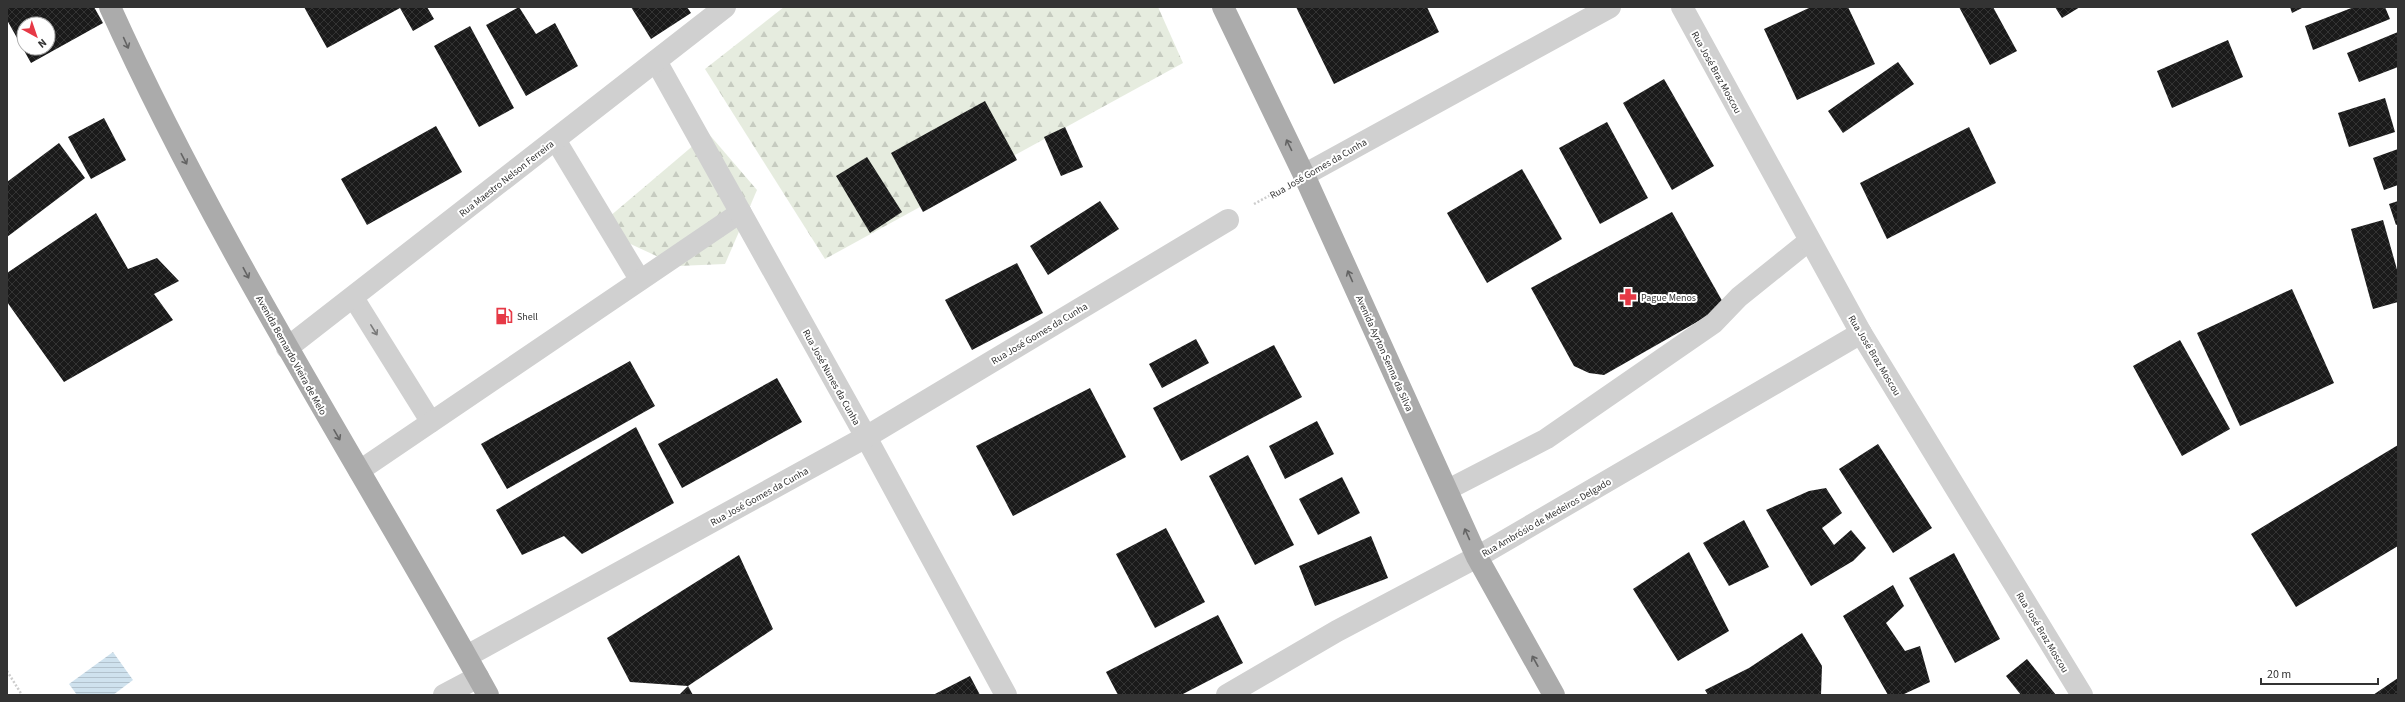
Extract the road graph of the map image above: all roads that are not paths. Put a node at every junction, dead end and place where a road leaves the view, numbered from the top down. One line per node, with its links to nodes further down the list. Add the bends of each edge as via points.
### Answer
1 (110, 7): 15 (main road, Avenida Bernardo Vieira de Melo, one-way to 15, via 148,90)
2 (1224, 7): 8 (main road, Avenida Ayrton Senna da Silva, one-way to 2)
3 (1610, 7): 8 (street, Rua José Gomes da Cunha)
4 (1682, 7): 11 (street, Rua José Braz Moscou)
5 (716, 10): 6 (street, Rua Maestro Nelson Ferreira)
6 (656, 60): 7 (street, Rua Maestro Nelson Ferreira); 9 (street, Rua José Nunes da Cunha)
7 (555, 139): 12 (lane); 13 (street, Rua Maestro Nelson Ferreira)
8 (1304, 175): 19 (main road, Avenida Ayrton Senna da Silva, one-way to 8)
9 (741, 212): 12 (lane); 17 (street, Rua José Nunes da Cunha)
10 (1228, 220): 17 (street, Rua José Gomes da Cunha)
11 (1810, 240): 14 (street, Rua José Braz Moscou); 19 (lane, via 1739,297 1714,323 1546,439)
12 (640, 280): 16 (lane)
13 (354, 296): 15 (street, Rua Maestro Nelson Ferreira); 16 (lane, one-way to 16)
14 (1861, 333): 20 (street, Rua Ambrósio de Medeiros Delgado); 27 (street, Rua José Braz Moscou)
15 (287, 348): 18 (main road, Avenida Bernardo Vieira de Melo, one-way to 18)
16 (431, 422): 18 (lane)
17 (866, 437): 21 (street, Rua José Gomes da Cunha); 24 (street, Rua José Nunes da Cunha)
18 (359, 471): 21 (main road, Avenida Bernardo Vieira de Melo)
19 (1447, 490): 20 (main road, Avenida Ayrton Senna da Silva, one-way to 19)
20 (1477, 557): 25 (street, Rua Ambrósio de Medeiros Delgado, via 1337,631); 26 (main road, Avenida Ayrton Senna da Silva, one-way to 20)
21 (467, 656): 22 (main road, Avenida Bernardo Vieira de Melo)
22 (483, 686): 23 (street)
23 (444, 695)
24 (1006, 695)
25 (1227, 695)
26 (1554, 695)
27 (2082, 695)

